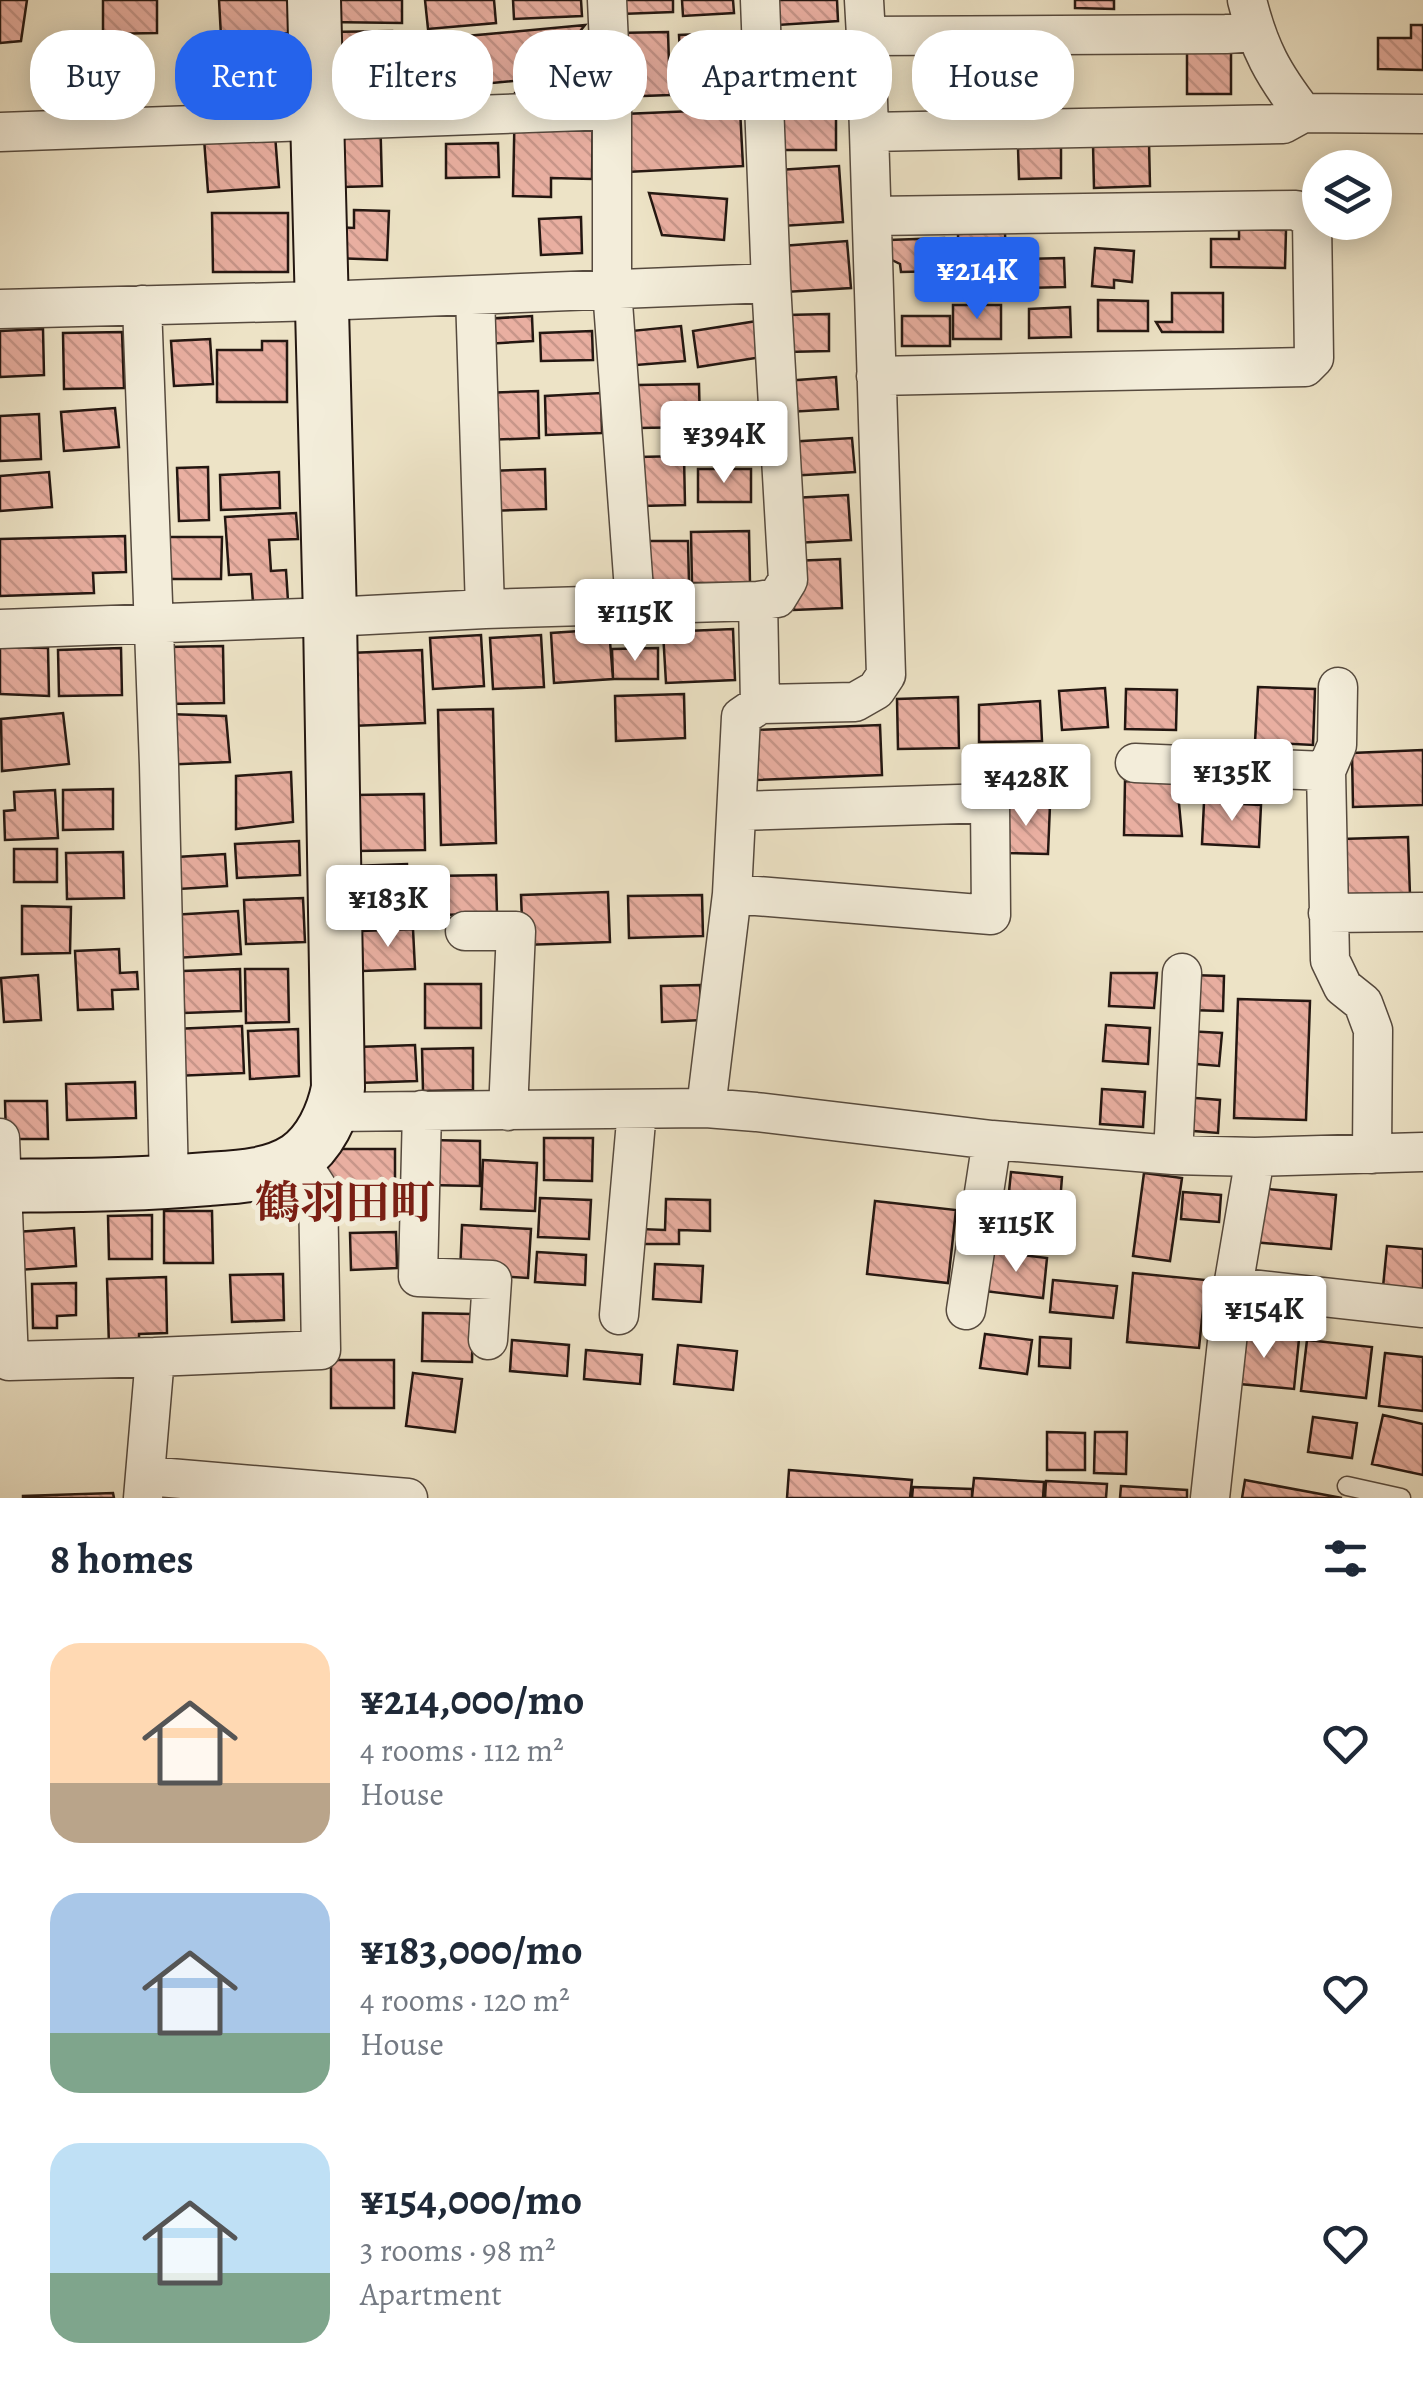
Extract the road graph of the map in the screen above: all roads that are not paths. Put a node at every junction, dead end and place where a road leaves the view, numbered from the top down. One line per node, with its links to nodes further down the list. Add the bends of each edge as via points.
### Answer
1 (314, 0): 11 (street)
2 (607, 0): 6 (street)
3 (760, 0): 15 (street)
4 (1251, 16): 5 (street, via 1226,34); 7 (street, via 1278,80)
5 (865, 18): 13 (street)
6 (608, 30)
7 (1304, 113): 9 (street); 13 (street, via 1283,124)
8 (513, 114): 11 (street)
9 (1423, 114)
10 (612, 120): 16 (street)
11 (316, 121): 12 (street); 18 (street)
12 (0, 132)
13 (869, 132): 14 (street)
14 (872, 216): 21 (street); 21 (street, via 1296,210 1312,220 1314,358 1305,367)
15 (771, 283): 16 (street); 22 (street, via 788,580 777,598)
16 (612, 289): 17 (street); 23 (street)
17 (475, 295): 18 (street); 24 (street)
18 (320, 301): 19 (street); 25 (street)
19 (142, 305): 20 (street); 26 (street)
20 (0, 309)
21 (876, 376): 29 (street, via 886,675 856,702)
22 (758, 601): 23 (street); 29 (street)
23 (634, 604): 24 (street)
24 (485, 608): 25 (street)
25 (330, 617): 26 (street); 42 (street, via 338,1088)
26 (152, 622): 27 (street); 50 (street)
27 (0, 629)
28 (1338, 687): 31 (street, via 1337,745)
29 (760, 704): 32 (street, via 741,717)
30 (1135, 763): 31 (street)
31 (1326, 771): 35 (street)
32 (738, 811): 33 (street); 33 (street, via 990,803 991,916)
33 (732, 894): 38 (street)
34 (1423, 912): 35 (street)
35 (1328, 913): 45 (street, via 1330,960 1343,987 1363,1003 1374,1030)
36 (464, 931): 40 (street, via 516,931)
37 (1182, 973): 46 (street)
38 (706, 1108): 41 (street); 43 (street)
39 (422, 1110): 40 (street); 42 (street); 55 (street, via 418,1277 492,1280)
40 (508, 1110): 41 (street)
41 (637, 1110): 54 (street)
42 (333, 1112): 48 (street)
43 (992, 1140): 46 (street); 53 (street)
44 (1423, 1152): 45 (street)
45 (1372, 1154): 47 (street)
46 (1173, 1155): 47 (street)
47 (1255, 1157): 51 (street)
48 (298, 1158): 50 (street, via 248,1176); 56 (street, via 318,1189 321,1350)
49 (1, 1170): 50 (street); 56 (street, via 10,1361)
50 (169, 1182)
51 (1233, 1288): 52 (street); 60 (street)
52 (1423, 1308)
53 (966, 1310)
54 (618, 1315)
55 (488, 1340)
56 (155, 1356): 58 (street)
57 (1347, 1486): 61 (lane)
58 (144, 1487): 59 (street)
59 (408, 1498)
60 (1210, 1498)
61 (1401, 1498)

